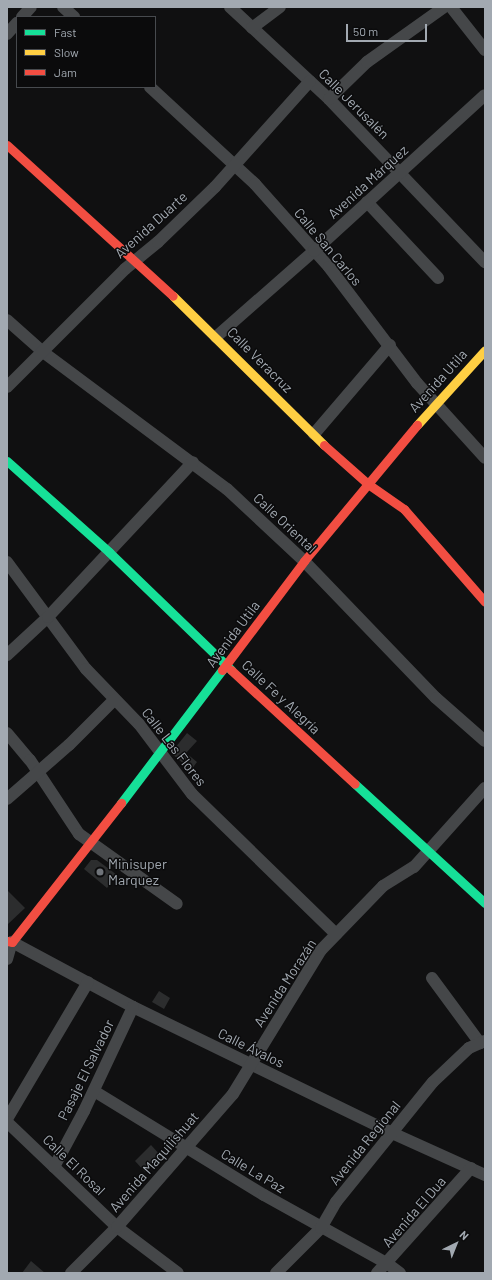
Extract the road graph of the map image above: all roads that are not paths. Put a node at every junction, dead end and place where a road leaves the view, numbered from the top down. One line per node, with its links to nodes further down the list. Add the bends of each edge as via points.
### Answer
1 (31, 7): 7 (street)
2 (63, 7): 8 (street)
3 (230, 7): 10 (street, Calle Jerusalén)
4 (280, 7): 10 (street)
5 (444, 7): 16 (street, via 367,62)
6 (451, 7): 12 (street)
7 (23, 16)
8 (73, 16)
9 (16, 24): 11 (street)
10 (252, 28): 13 (street, Calle Jerusalén)
11 (7, 34)
12 (485, 50)
13 (310, 81): 16 (street, Calle Jerusalén); 18 (street, Avenida Duarte)
14 (151, 88): 18 (street, Calle San Carlos)
15 (485, 95): 19 (street, Avenida Márquez)
16 (329, 99): 19 (street, Calle Jerusalén)
17 (7, 145): 22 (street, Calle Veracruz)
18 (235, 164): 21 (street, Calle San Carlos); 22 (street, Avenida Duarte, via 215,187)
19 (400, 172): 20 (street, Avenida Márquez); 23 (street, Calle Jerusalén)
20 (368, 202): 21 (street, Avenida Márquez); 24 (street)
21 (314, 251): 26 (street, Avenida Márquez); 27 (street, Calle San Carlos)
22 (136, 260): 26 (street, Calle Veracruz); 29 (street, Avenida Duarte)
23 (485, 262)
24 (438, 278)
25 (7, 320): 29 (street, Calle Oriental)
26 (216, 336): 32 (street, Calle Veracruz)
27 (390, 345): 31 (street, Calle San Carlos); 32 (street)
28 (485, 350): 31 (street, Avenida Utila)
29 (43, 352): 30 (street, Avenida Duarte); 35 (street, Calle Oriental)
30 (7, 387)
31 (435, 403): 33 (street, Calle San Carlos); 36 (street, Avenida Utila)
32 (314, 434): 36 (street, Calle Veracruz)
33 (485, 458)
34 (7, 461): 37 (street, Calle Fe y Alegría)
35 (193, 462): 37 (street); 38 (street, Calle Oriental)
36 (368, 484): 38 (street, Avenida Utila); 40 (street, Calle Veracruz, via 404,509)
37 (109, 552): 41 (street); 43 (street, Calle Fe y Alegría)
38 (304, 561): 43 (street, Avenida Utila); 46 (street, Calle Oriental, via 436,698)
39 (7, 562): 41 (street, Calle Las Flores)
40 (485, 602)
41 (48, 617): 42 (street); 44 (street, Calle Las Flores)
42 (7, 656)
43 (227, 666): 47 (street, Avenida Utila); 52 (street, Calle Fe y Alegría)
44 (114, 700): 47 (street, Calle Las Flores, via 139,724); 48 (street)
45 (7, 732): 48 (street)
46 (485, 741)
47 (159, 751): 51 (street, Avenida Utila); 55 (street, Calle Las Flores, via 192,794)
48 (38, 772): 50 (street); 51 (street, via 79,834)
49 (485, 788): 52 (street, Avenida Morazán)
50 (7, 799)
51 (91, 843): 54 (street); 56 (street, Avenida Utila)
52 (428, 851): 53 (street, Calle Fe y Alegría); 55 (street, Avenida Morazán, via 414,867 383,886)
53 (485, 903)
54 (177, 904)
55 (336, 934): 62 (street, Avenida Morazán, via 321,950)
56 (10, 941): 57 (street); 59 (street, Calle Ávalos)
57 (7, 959)
58 (432, 978): 61 (street)
59 (88, 982): 60 (street, Calle Ávalos); 64 (street)
60 (133, 1007): 62 (street, Calle Ávalos); 63 (street, Pasaje El Salvador)
61 (483, 1042): 66 (street, Avenida Regional, via 469,1048 433,1082)
62 (251, 1064): 66 (street, Calle Ávalos); 67 (street, Avenida Maquilishuat, via 233,1094)
63 (94, 1091): 67 (street, Calle La Paz); 68 (street, Pasaje El Salvador)
64 (7, 1119)
65 (7, 1122): 68 (street, Calle El Rosal)
66 (392, 1133): 69 (street, Calle Ávalos); 72 (street, Avenida Regional, via 336,1202)
67 (186, 1148): 71 (street, Avenida Maquilishuat); 72 (street, Calle La Paz)
68 (54, 1167): 71 (street, Calle El Rosal)
69 (471, 1168): 70 (street, Calle Ávalos); 73 (street, Avenida El Dua)
70 (485, 1175)
71 (117, 1226): 74 (street, Avenida Maquilishuat); 75 (street, Calle El Rosal)
72 (321, 1228): 73 (street, Calle La Paz); 76 (street, Avenida Regional)
73 (388, 1264): 77 (street, Avenida El Dua); 78 (street, Calle La Paz)
74 (71, 1273)
75 (178, 1273)
76 (276, 1273)
77 (377, 1273)
78 (400, 1273)

